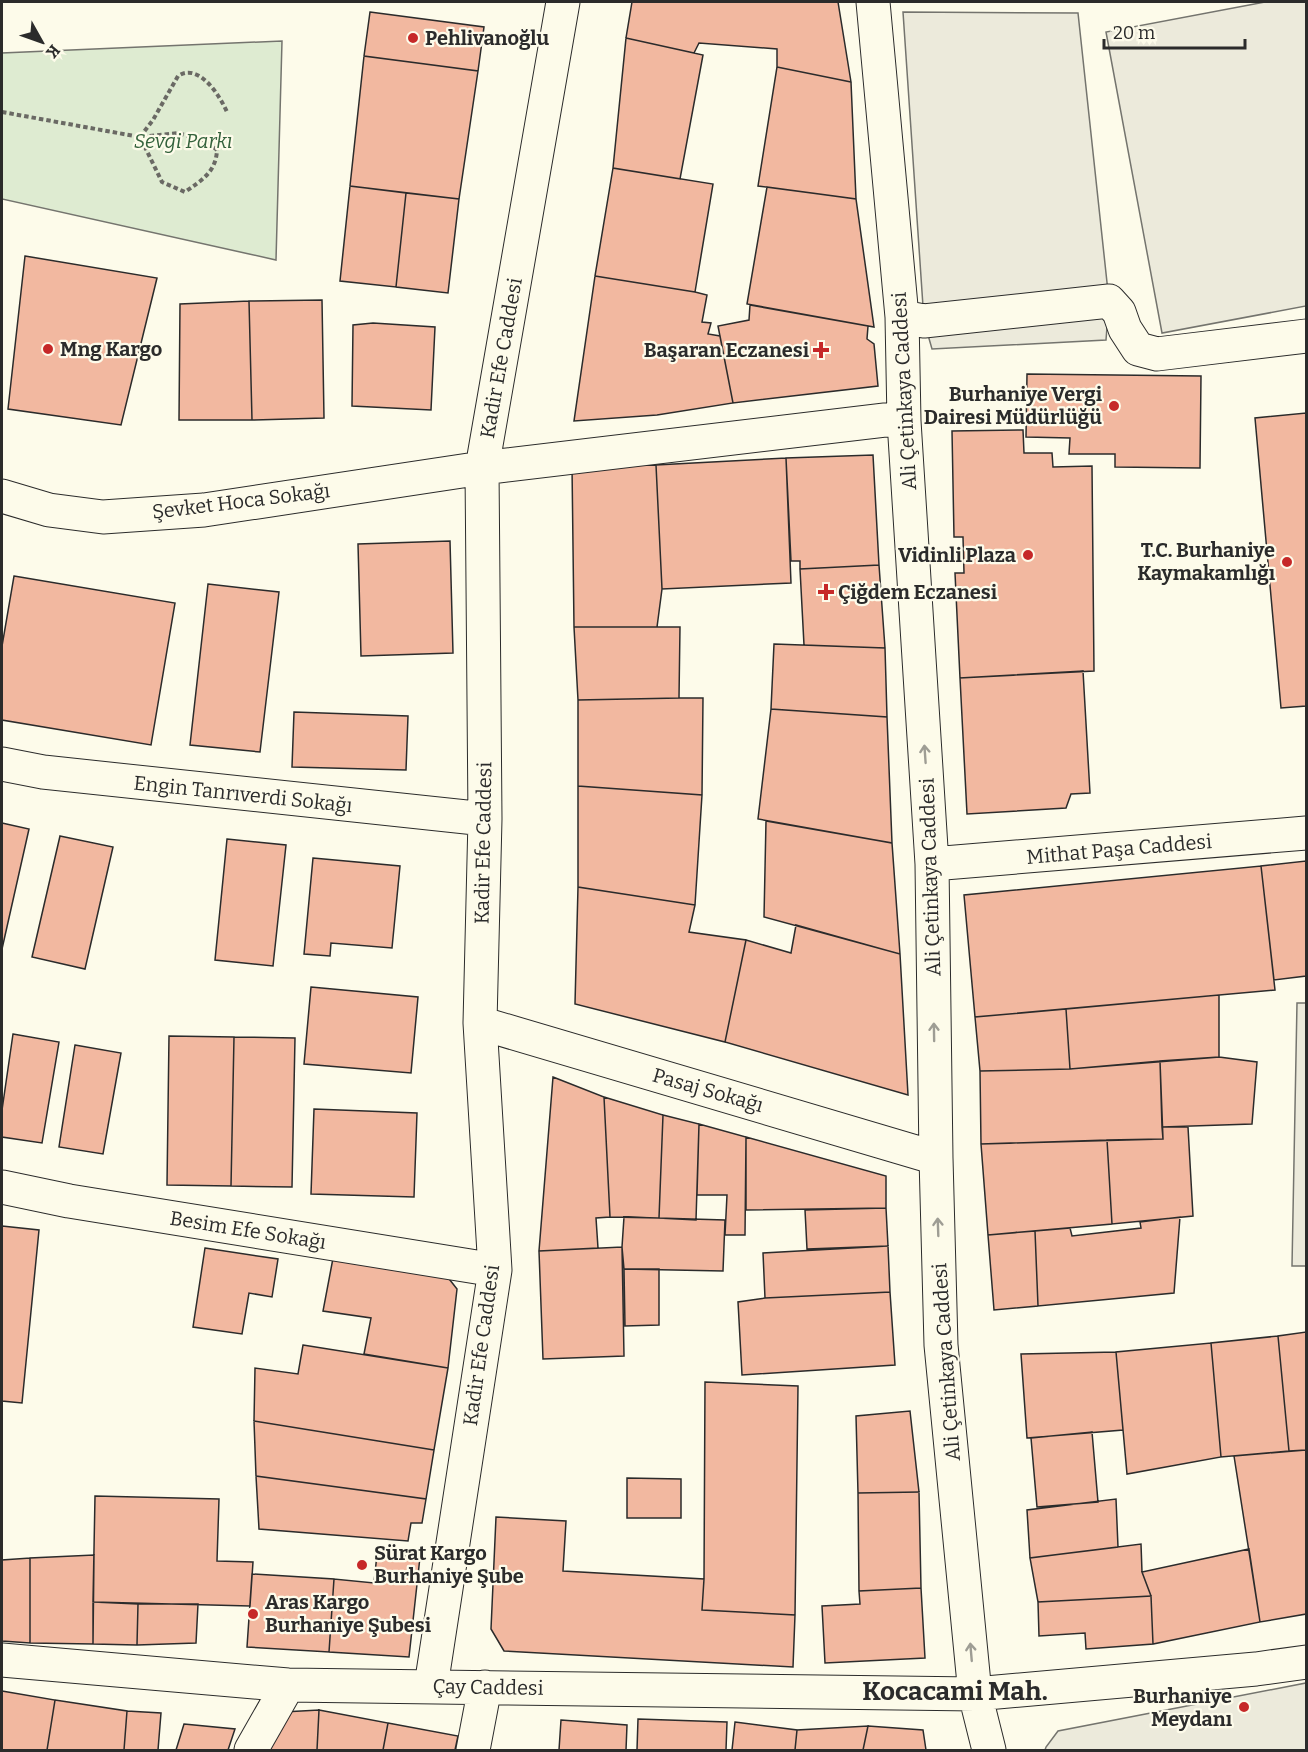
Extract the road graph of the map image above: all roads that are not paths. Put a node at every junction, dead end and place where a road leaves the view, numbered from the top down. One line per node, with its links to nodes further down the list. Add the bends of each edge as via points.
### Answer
1 (563, 2): 6 (street, Kadir Efe Caddesi)
2 (873, 2): 3 (street, Ali Çetinkaya Caddesi)
3 (902, 317): 4 (street, via 924,321 1109,301 1138,349 1157,354); 5 (street, Ali Çetinkaya Caddesi)
4 (1306, 336)
5 (904, 421): 6 (street, Şevket Hoca Sokağı, via 885,420); 11 (street, Ali Çetinkaya Caddesi, one-way to 5)
6 (482, 468): 7 (street, Şevket Hoca Sokağı, via 204,510 103,517 49,510); 9 (street, Kadir Efe Caddesi)
7 (2, 496)
8 (2, 764): 9 (street, Engin Tanrıverdi Sokağı, via 54,774)
9 (485, 819): 12 (street, Kadir Efe Caddesi)
10 (1306, 833): 11 (street, Mithat Paşa Caddesi)
11 (932, 864): 13 (street, Ali Çetinkaya Caddesi, one-way to 11)
12 (480, 1023): 13 (street, Pasaj Sokağı); 15 (street, Kadir Efe Caddesi)
13 (936, 1158): 21 (street, Ali Çetinkaya Caddesi, one-way to 13, via 941,1345)
14 (2, 1187): 15 (street, Besim Efe Sokağı)
15 (495, 1270): 19 (street, Kadir Efe Caddesi)
16 (2, 1660): 18 (street, Çay Caddesi)
17 (1306, 1662): 21 (street, Çay Caddesi)
18 (288, 1685): 19 (street, Çay Caddesi); 22 (street)
19 (431, 1686): 20 (street, Çay Caddesi)
20 (485, 1687): 21 (street, Çay Caddesi); 23 (street)
21 (975, 1694): 24 (street, Ali Çetinkaya Caddesi)
22 (251, 1750)
23 (473, 1750)
24 (989, 1750)

